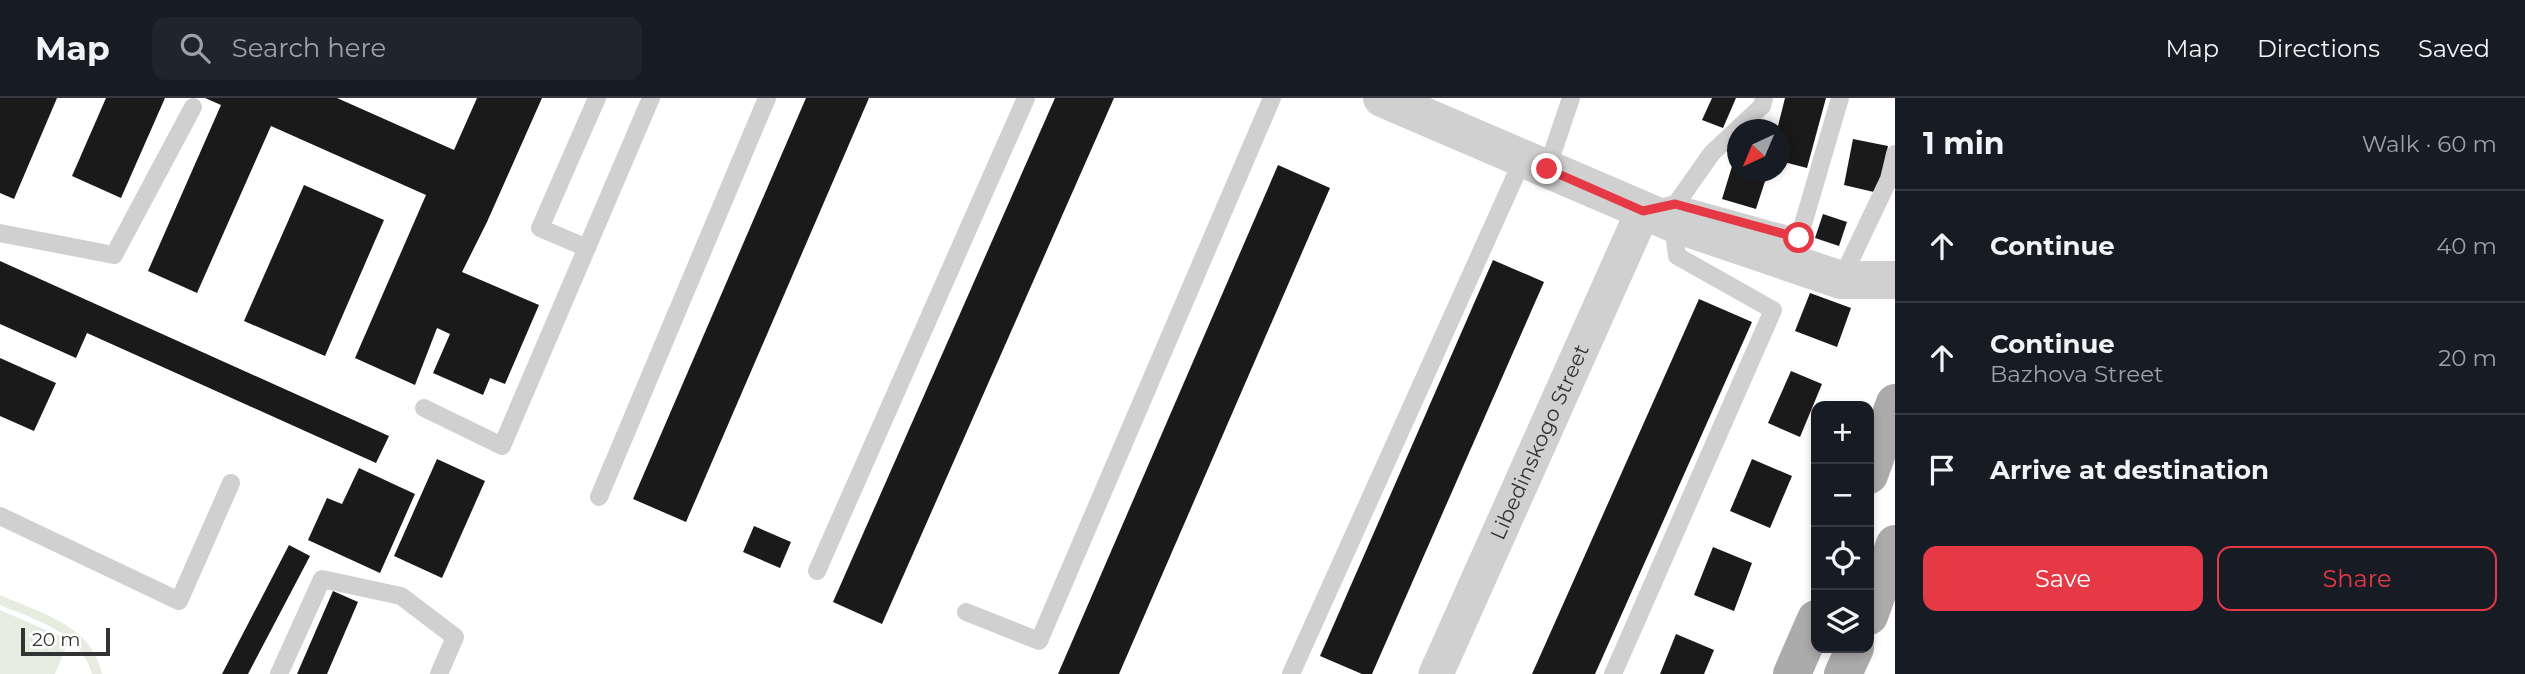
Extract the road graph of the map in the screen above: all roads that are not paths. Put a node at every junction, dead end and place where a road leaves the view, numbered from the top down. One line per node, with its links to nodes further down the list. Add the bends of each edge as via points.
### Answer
1 (597, 98): 15 (lane, via 540,228)
2 (651, 98): 15 (lane)
3 (767, 98): 22 (lane)
4 (1026, 98): 25 (lane)
5 (1272, 98): 27 (lane, via 1039,641)
6 (1383, 98): 12 (street)
7 (1571, 98): 12 (lane)
8 (1764, 98): 13 (lane, via 1762,106 1712,153)
9 (1840, 98): 13 (lane, via 1799,238)
10 (193, 107): 14 (lane, via 114,255)
11 (1895, 154): 16 (lane, via 1889,179)
12 (1535, 164): 13 (street); 32 (lane)
13 (1664, 213): 16 (street); 33 (street, Libedinskogo Street); 34 (lane, via 1677,256 1773,310)
14 (0, 233)
15 (587, 248): 19 (lane, via 502,446)
16 (1841, 280): 17 (street)
17 (1895, 280)
18 (1895, 403): 20 (main road)
19 (424, 408)
20 (1873, 464)
21 (231, 483): 23 (lane, via 178,601)
22 (599, 497)
23 (0, 516)
24 (1895, 544): 26 (main road)
25 (817, 571)
26 (1874, 601)
27 (966, 612)
28 (1811, 630): 35 (main road)
29 (1853, 653): 36 (main road)
30 (279, 674): 31 (lane, via 322,579 401,596 455,637)
31 (439, 674)
32 (1291, 674)
33 (1437, 674)
34 (1614, 674)
35 (1792, 674)
36 (1843, 674)

